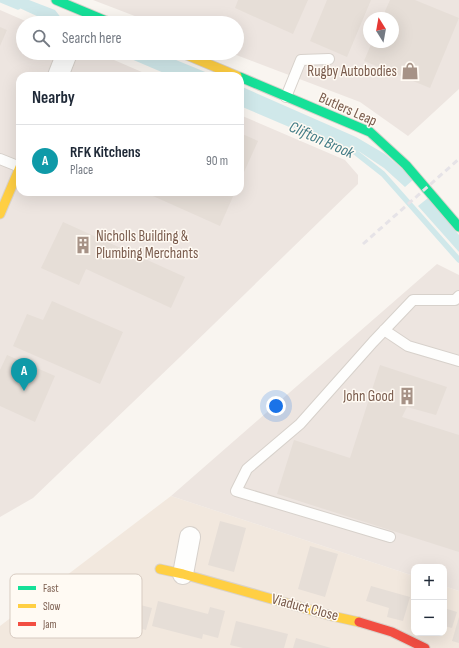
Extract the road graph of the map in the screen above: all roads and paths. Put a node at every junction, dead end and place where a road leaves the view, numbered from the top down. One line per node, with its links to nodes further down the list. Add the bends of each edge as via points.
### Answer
1 (56, 0): 2 (street)
2 (82, 16)
3 (329, 58): 9 (lane, via 301,60)
4 (65, 60): 6 (street)
5 (199, 60): 7 (street)
6 (60, 72)
7 (227, 72)
8 (244, 79): 9 (street, Butlers Leap)
9 (286, 97): 14 (street, Butlers Leap, via 370,132 387,145)
10 (0, 159): 11 (lane)
11 (16, 165)
12 (16, 176): 13 (street)
13 (0, 214)
14 (459, 227)
15 (458, 301): 16 (lane, via 413,300)
16 (384, 330): 17 (lane, via 408,346); 19 (lane, via 300,424 247,469 236,490)
17 (459, 361)
18 (190, 537): 21 (street)
19 (390, 537)
20 (160, 569): 21 (street, Viaduct Close)
21 (183, 574): 22 (street, Viaduct Close, via 354,620 413,640)
22 (425, 648)

